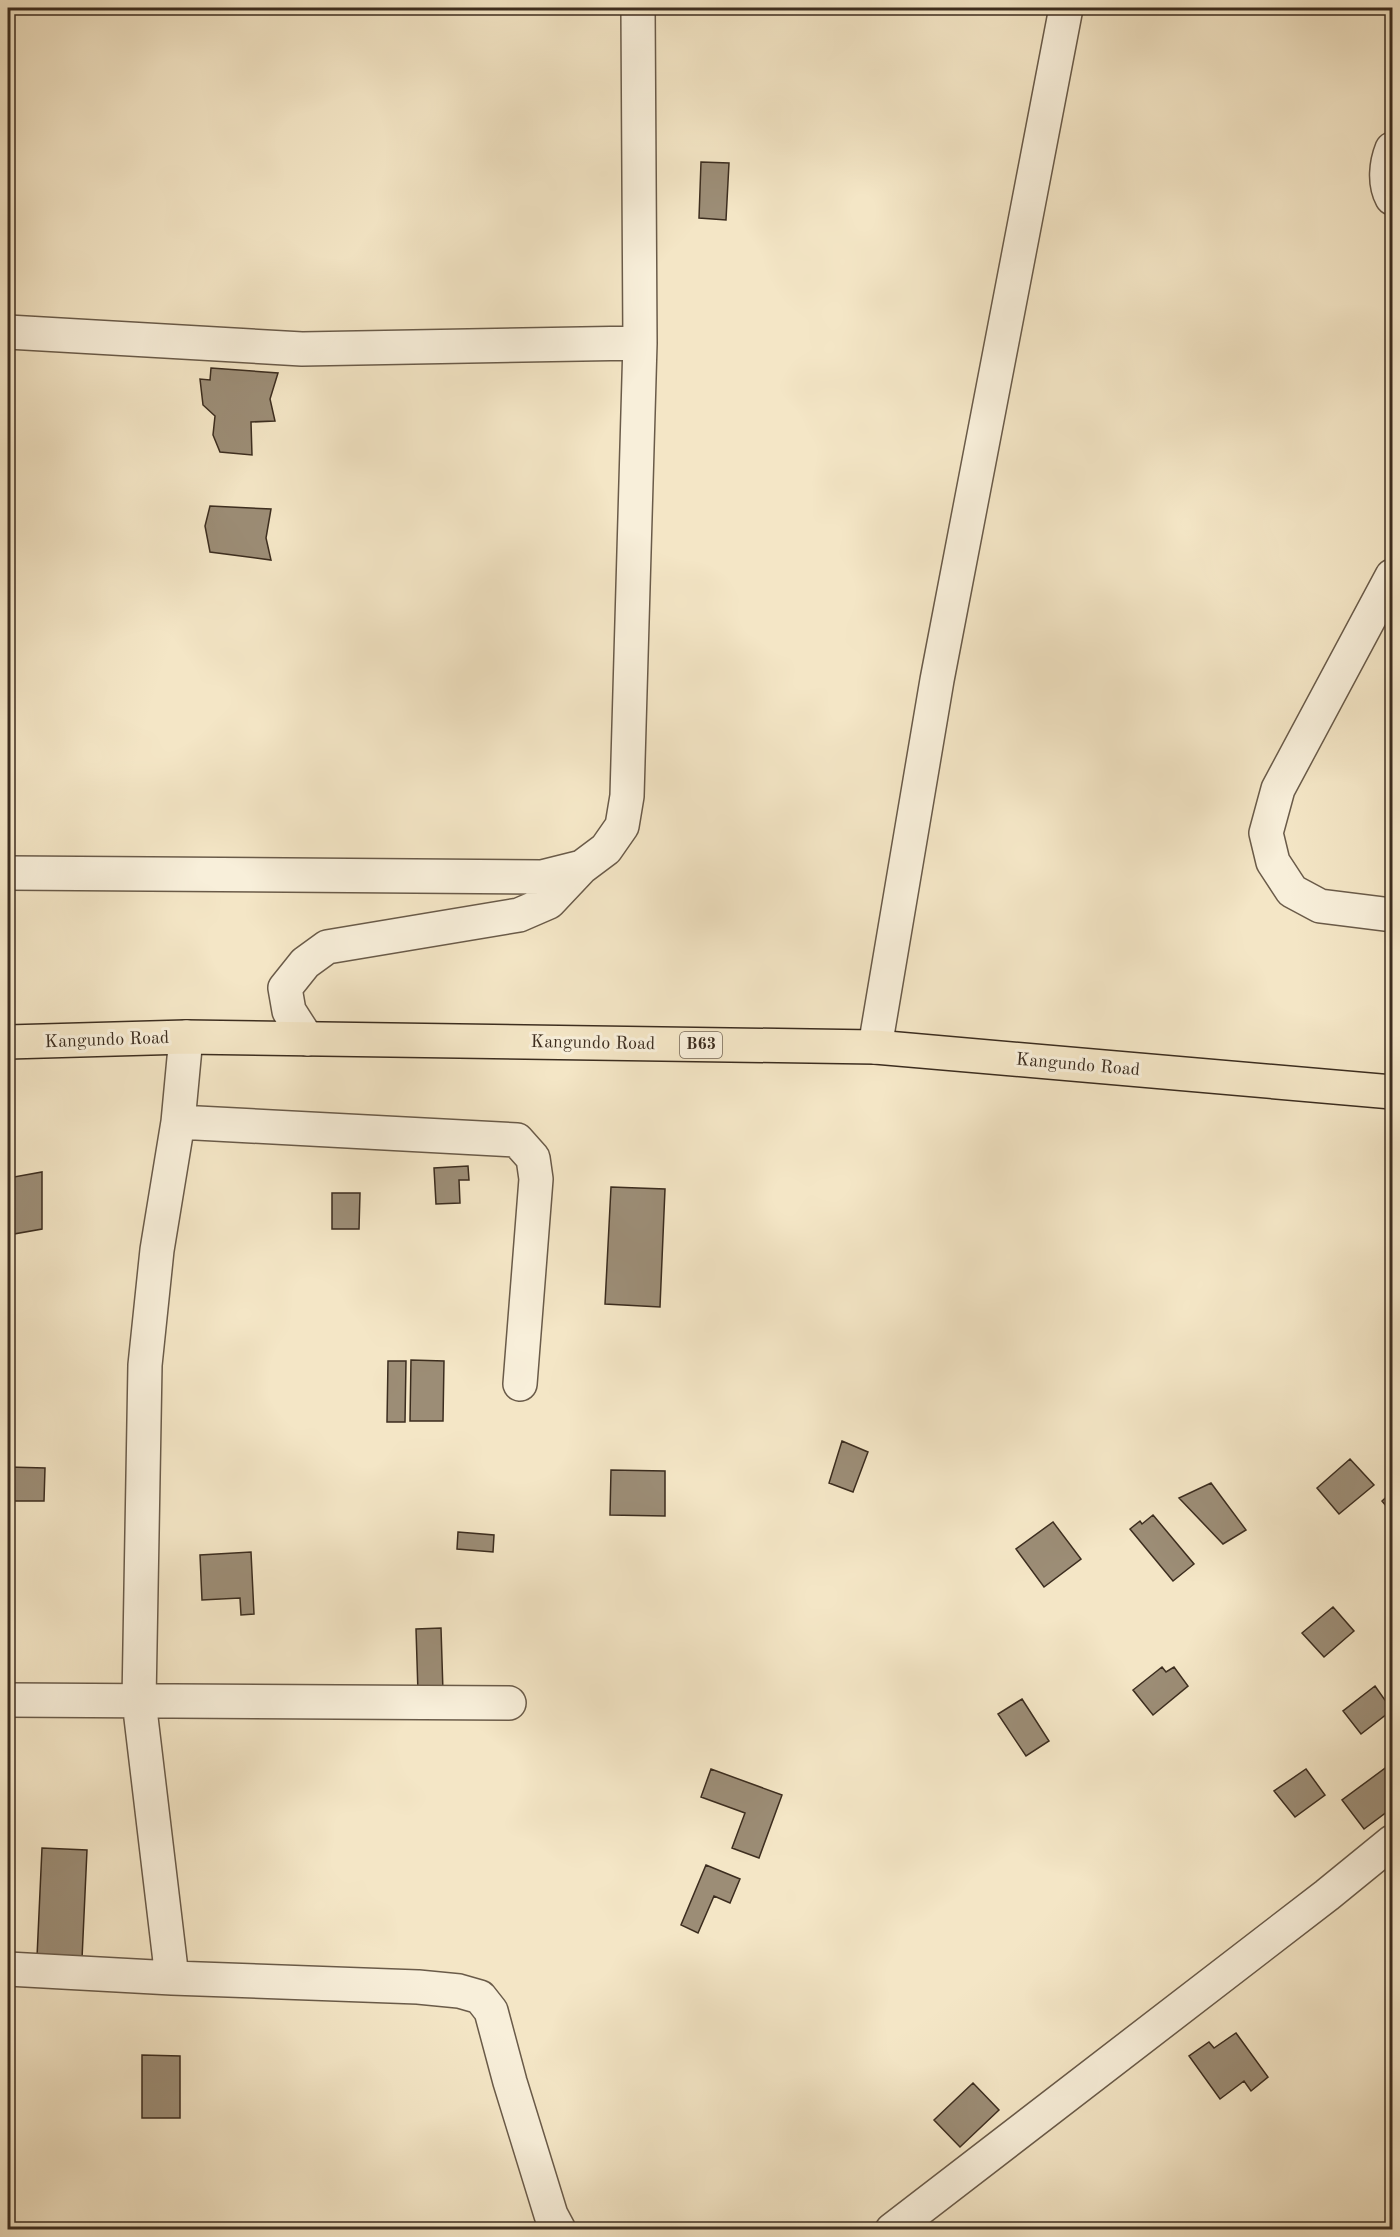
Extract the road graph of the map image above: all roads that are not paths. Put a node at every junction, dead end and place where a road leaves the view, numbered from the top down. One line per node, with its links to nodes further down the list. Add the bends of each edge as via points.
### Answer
1 (638, 8): 6 (street)
2 (1066, 8): 14 (street, via 937,680)
3 (1392, 149): 4 (street, via 1387,188)
4 (1392, 198)
5 (8, 332): 6 (street, via 302,350)
6 (640, 344): 8 (street, via 627,796 621,826 606,849)
7 (1392, 576): 10 (street, via 1278,789 1266,833 1273,862 1292,891 1320,906)
8 (582, 867): 9 (street, via 542,877); 12 (street, via 549,902 519,915 327,947 305,963 285,988 289,1011)
9 (8, 873)
10 (1392, 915)
11 (186, 1037): 12 (highway, Kangundo Road / B63); 13 (highway, Kangundo Road / B63); 16 (street)
12 (307, 1039): 14 (highway, Kangundo Road / B63)
13 (8, 1042)
14 (875, 1047): 15 (highway, Kangundo Road / B63)
15 (1392, 1092)
16 (178, 1122): 17 (street, via 517,1140 533,1158 536,1179); 19 (street, via 157,1250 145,1365)
17 (520, 1384)
18 (8, 1700): 19 (street)
19 (139, 1701): 20 (street); 23 (street)
20 (509, 1703)
21 (1392, 1842): 25 (street)
22 (8, 1969): 23 (street)
23 (172, 1978): 24 (street, via 418,1987 480,1997 491,2011 551,2215)
24 (559, 2229)
25 (892, 2229)

